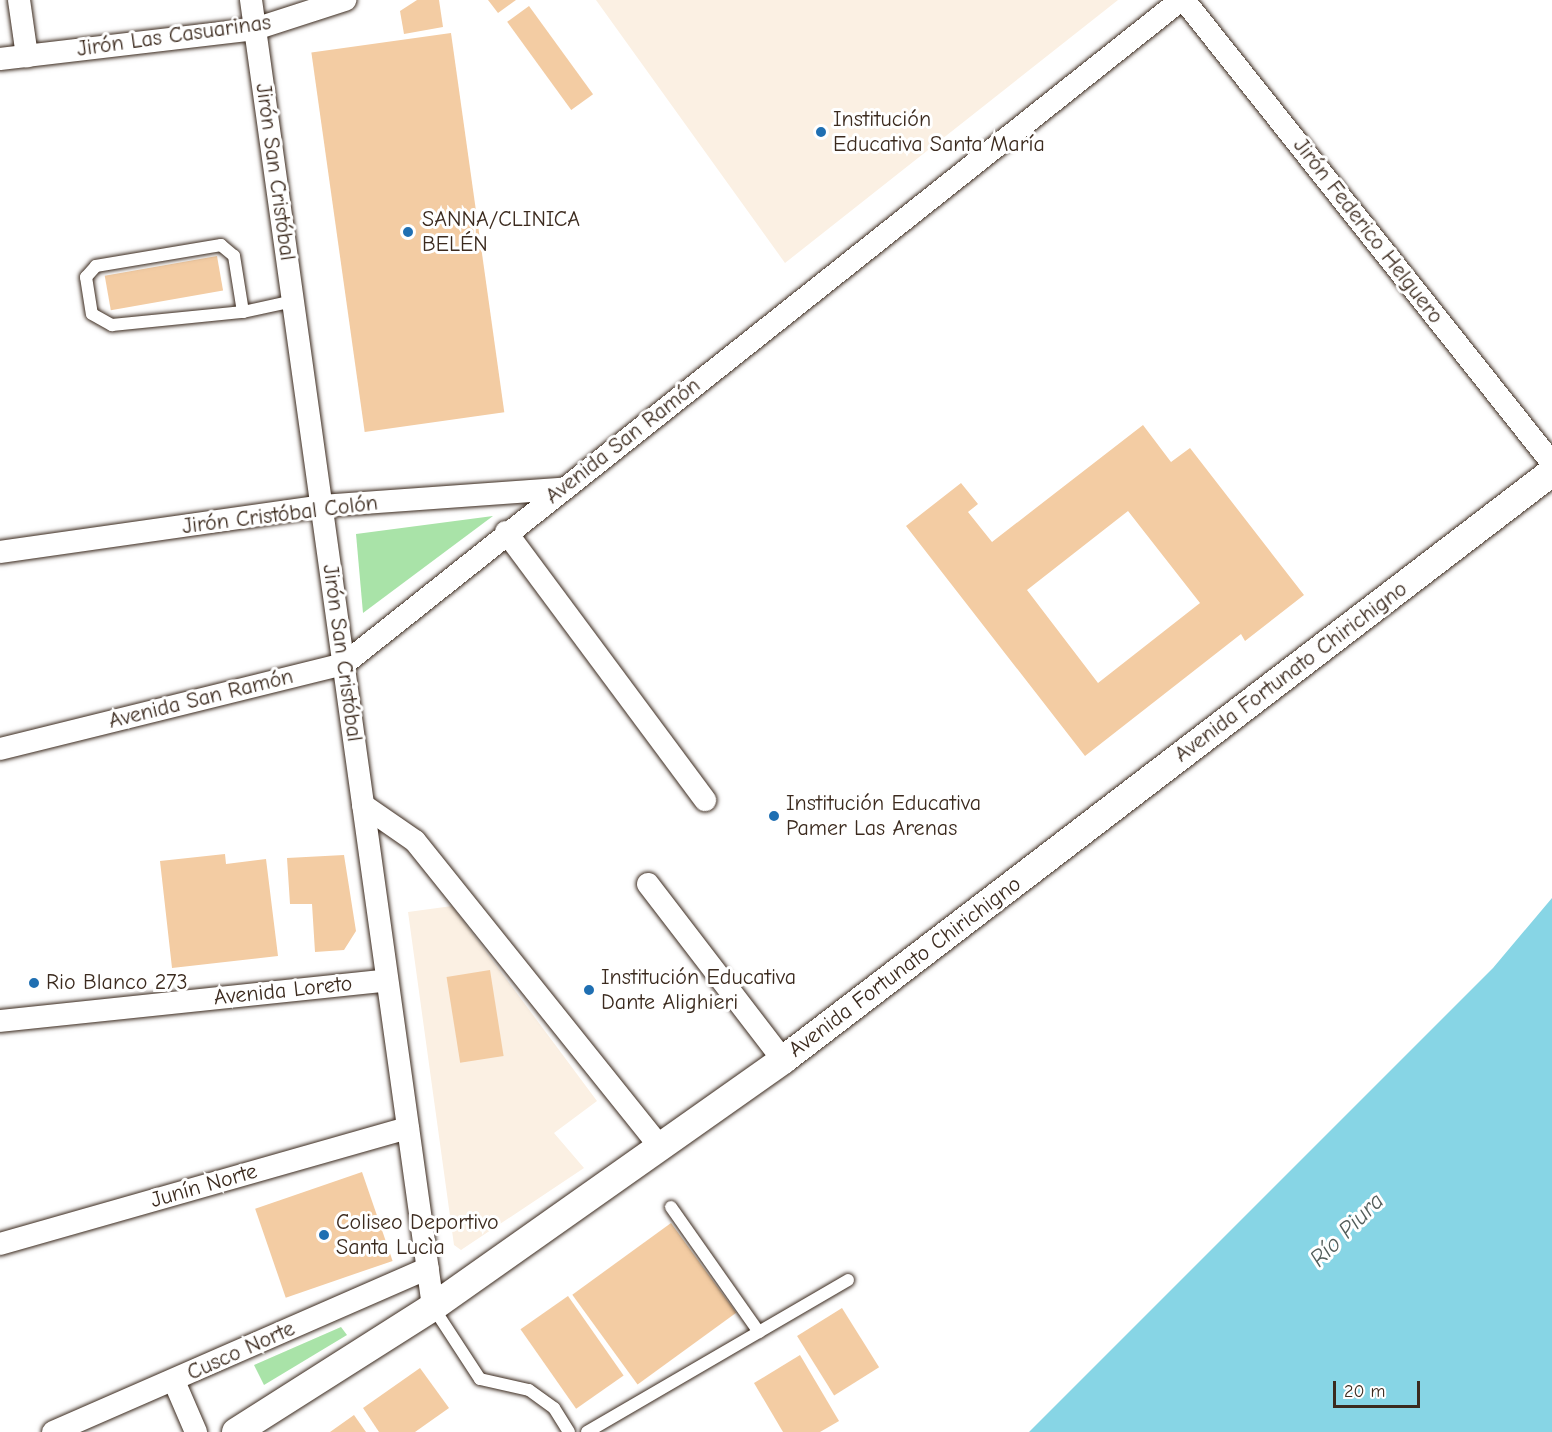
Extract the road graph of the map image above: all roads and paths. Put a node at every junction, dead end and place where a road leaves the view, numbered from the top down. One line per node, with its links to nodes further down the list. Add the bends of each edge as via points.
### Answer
1 (19, 0): 6 (street)
2 (251, 0): 5 (street, Jirón San Cristóbal)
3 (345, 0): 5 (street, Jirón Las Casuarinas)
4 (1183, 0): 10 (street, Jirón Federico Helguero); 12 (street, Avenida San Ramón)
5 (255, 29): 6 (street, Jirón Las Casuarinas); 8 (street, Jirón San Cristóbal)
6 (27, 56): 7 (street, Jirón Las Casuarinas)
7 (0, 59)
8 (293, 301): 9 (lane); 13 (street, Jirón San Cristóbal)
9 (243, 312): 9 (lane, via 112,325 92,314 86,277 96,266 221,245 234,256)
10 (1552, 463)
11 (1552, 472): 23 (street, Avenida Fortunato Chirichigno)
12 (561, 489): 13 (street, Jirón Cristóbal Colón); 14 (street, Avenida San Ramón)
13 (322, 506): 15 (street, Jirón Cristóbal Colón); 16 (street, Jirón San Cristóbal)
14 (506, 532): 16 (street, Avenida San Ramón); 18 (street)
15 (0, 552)
16 (344, 664): 17 (street, Avenida San Ramón); 19 (street, Jirón San Cristóbal)
17 (0, 749)
18 (705, 800)
19 (363, 805): 21 (street, Jirón San Cristóbal); 25 (street, via 415,841)
20 (648, 884): 23 (street)
21 (387, 980): 22 (street, Avenida Loreto); 24 (street, Jirón San Cristóbal)
22 (0, 1021)
23 (783, 1060): 25 (street, Avenida Fortunato Chirichigno)
24 (408, 1128): 27 (street, Junín Norte); 28 (street, Jirón San Cristóbal)
25 (660, 1147): 30 (street, Avenida Fortunato Chirichigno)
26 (671, 1207): 31 (lane)
27 (0, 1244)
28 (428, 1268): 30 (street, Jirón San Cristóbal); 32 (street, Cusco Norte)
29 (848, 1280): 31 (lane)
30 (433, 1307): 35 (street, Avenida Fortunato Chirichigno); 36 (lane, via 480,1379 529,1390 554,1408)
31 (759, 1332): 37 (lane)
32 (174, 1381): 33 (street, Cusco Norte); 34 (street)
33 (53, 1432)
34 (196, 1432)
35 (236, 1432)
36 (569, 1432)
37 (587, 1432)

